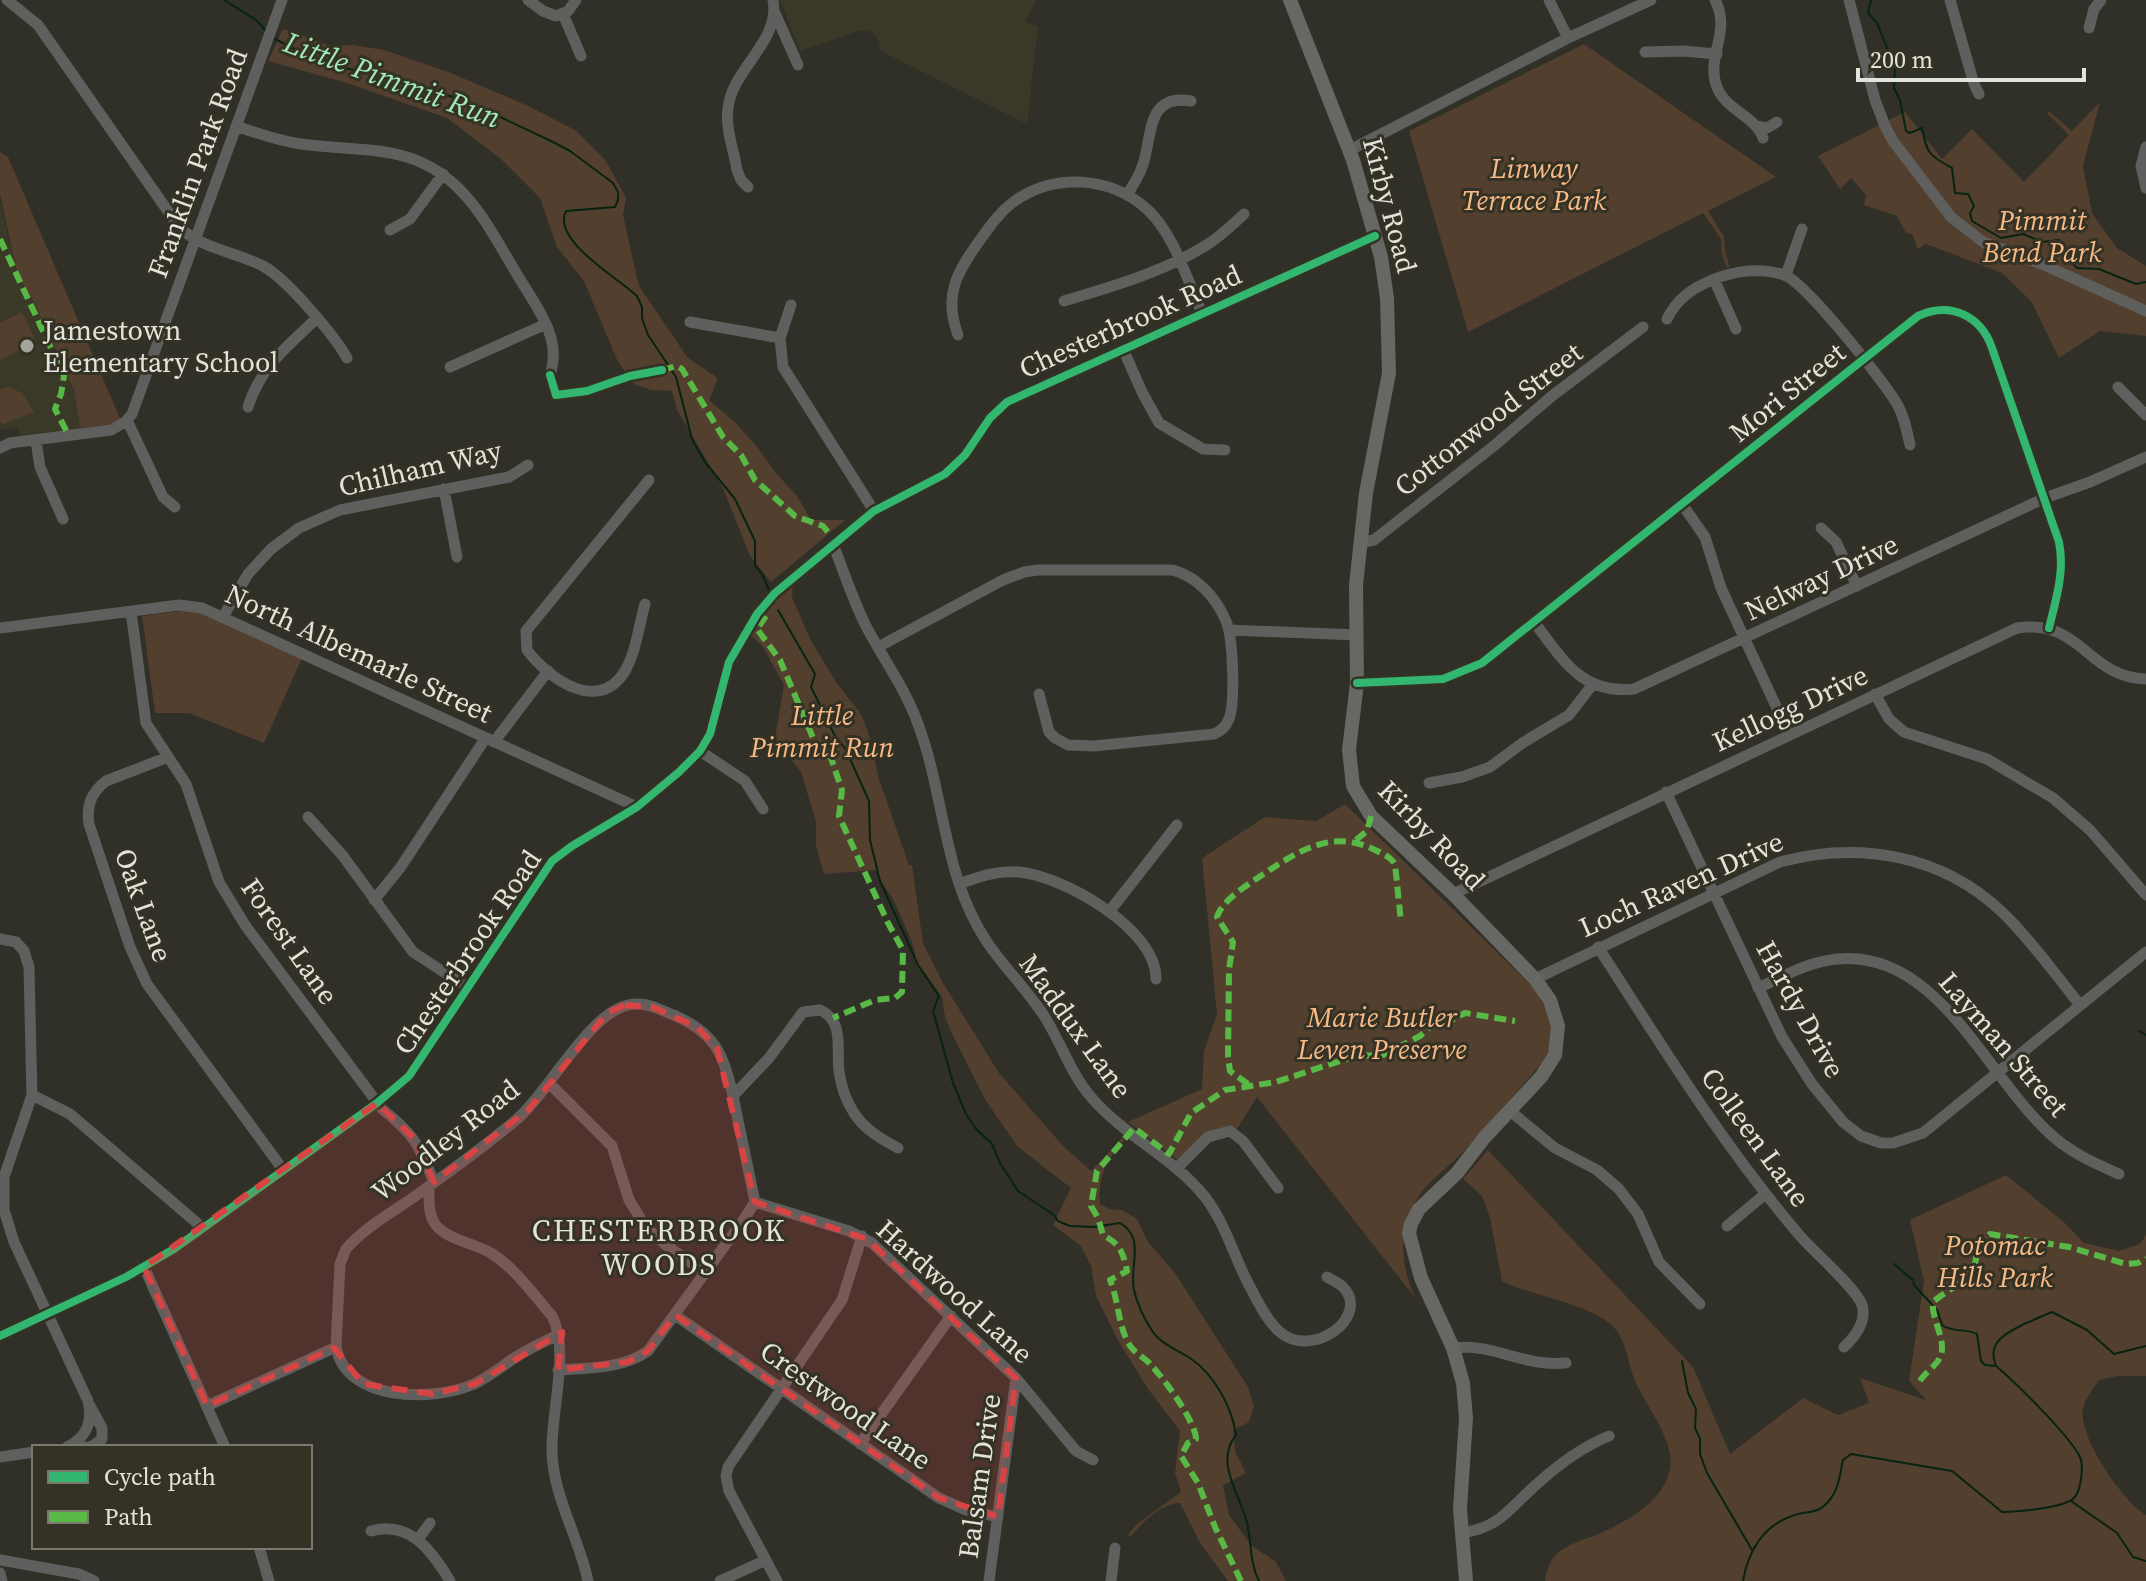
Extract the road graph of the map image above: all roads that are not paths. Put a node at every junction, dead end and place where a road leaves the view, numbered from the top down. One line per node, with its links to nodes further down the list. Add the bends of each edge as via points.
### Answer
1 (7, 0): 37 (street, via 38,25 179,227)
2 (282, 0): 24 (street, Franklin Park Road)
3 (528, 0): 14 (street, via 550,15)
4 (576, 0): 14 (street)
5 (773, 0): 13 (street)
6 (1290, 0): 28 (main road, Kirby Road)
7 (1549, 0): 16 (street)
8 (1651, 0): 16 (street)
9 (1715, 0): 18 (street, via 1722,18)
10 (1849, 0): 43 (street, via 1885,126 1951,217 1983,242)
11 (1950, 0): 21 (street)
12 (2101, 0): 15 (street)
13 (775, 13): 20 (street); 30 (street, via 728,106 737,170)
14 (563, 14): 19 (street)
15 (2089, 28)
16 (1568, 38): 28 (street)
17 (1645, 52): 18 (street)
18 (1717, 54): 25 (street, via 1715,80 1722,97)
19 (581, 56)
20 (798, 65)
21 (1979, 94)
22 (1191, 101): 32 (street, via 1170,102 1159,110 1149,129 1142,167)
23 (1777, 122): 25 (street, via 1767,128)
24 (236, 126): 29 (street, via 299,144 383,150); 37 (street, Franklin Park Road)
25 (1756, 126): 26 (street)
26 (1763, 138)
27 (2146, 147): 31 (street, via 2141,166)
28 (1350, 150): 36 (main road, Kirby Road)
29 (443, 174): 35 (street, via 410,219); 48 (street, via 475,207)
30 (748, 187)
31 (2146, 188)
32 (1127, 195): 38 (street, via 1158,222); 51 (street, via 1076,181 1047,185 1012,203 958,272 952,291)
33 (1244, 214): 38 (street, via 1205,246)
34 (1802, 229): 39 (street)
35 (390, 230)
36 (1375, 236): 44 (street, Chesterbrook Road); 76 (main road, Kirby Road, via 1385,276 1389,373)
37 (194, 239): 45 (street, via 270,271); 61 (street, Franklin Park Road)
38 (1178, 259): 41 (street); 44 (street)
39 (1786, 275): 40 (street, via 1747,271); 55 (street, via 1812,296)
40 (1714, 279): 46 (street, via 1685,294); 50 (street)
41 (1064, 301)
42 (791, 305): 52 (street)
43 (2146, 311)
44 (1202, 313): 53 (street, Chesterbrook Road)
45 (317, 318): 54 (street); 59 (street, via 262,373)
46 (1667, 319)
47 (690, 322): 52 (street)
48 (546, 324): 56 (street); 57 (street, via 555,350)
49 (1643, 327): 76 (street, Cottonwood Street, via 1374,540)
50 (1736, 329)
51 (958, 335)
52 (780, 338): 73 (street, via 787,378)
53 (1123, 349): 65 (street, via 1159,423 1203,449); 73 (street, Chesterbrook Road, via 1007,402 945,474)
54 (347, 358)
55 (1862, 360): 63 (street, via 1896,402); 70 (street, Mori Street, via 1927,312 1946,310 1974,320 1988,335); 71 (street, Mori Street)
56 (450, 367)
57 (550, 375)
58 (2118, 387): 60 (street)
59 (248, 407)
60 (2146, 415)
61 (127, 420): 62 (street, via 111,430); 72 (street, via 163,497)
62 (36, 441): 64 (street); 74 (street, via 40,467)
63 (1910, 445)
64 (0, 448)
65 (1225, 450)
66 (2146, 457): 70 (street, Nelway Drive)
67 (528, 465): 69 (street, Chilham Way, via 509,477)
68 (649, 480): 90 (street, via 526,631 527,650)
69 (444, 489): 78 (street); 82 (street, Chilham Way, via 340,510 299,528 248,574)
70 (2045, 498): 79 (street, Nelway Drive); 85 (street, Mori Street, via 2062,556)
71 (1682, 504): 83 (street, Mori Street); 88 (street, via 1705,537)
72 (175, 507)
73 (874, 511): 77 (street, Chesterbrook Road)
74 (63, 519)
75 (1821, 528): 79 (street, via 1836,542)
76 (1360, 543): 87 (main road, Kirby Road)
77 (833, 544): 89 (street, Maddux Lane); 98 (street, Chesterbrook Road, via 775,593 751,624 729,662 710,734)
78 (457, 557)
79 (1857, 586): 88 (street, Nelway Drive)
80 (645, 604): 90 (street, via 627,667 610,686 575,690)
81 (131, 612): 82 (street, North Albemarle Street, via 191,605); 84 (street, North Albemarle Street); 99 (street, Forest Lane, via 146,723)
82 (223, 617): 97 (street, North Albemarle Street)
83 (1534, 622): 92 (street, Mori Street, via 1482,663 1457,675); 93 (street, via 1569,666)
84 (0, 628)
85 (2049, 628): 91 (street, via 2072,639 2106,668); 95 (street, Kellogg Drive, via 2007,632)
86 (1229, 630): 87 (street); 89 (street, via 1210,595 1183,573 1038,570 1003,580); 94 (street, via 1230,715 1214,734 1068,745 1049,732)
87 (1357, 635): 92 (main road, Kirby Road)
88 (1745, 639): 93 (street, Nelway Drive, via 1634,689); 96 (street)
89 (878, 647): 106 (street, Maddux Lane, via 919,727)
90 (548, 671): 97 (street)
91 (2146, 679)
92 (1357, 683): 108 (main road, Kirby Road, via 1349,750 1356,794 1380,826)
93 (1593, 684): 100 (street, via 1569,715 1490,767)
94 (1039, 694)
95 (1875, 694): 96 (street, Kellogg Drive); 109 (street, via 1889,719 1904,732 1987,759 2053,798 2090,830)
96 (1789, 734): 101 (street, Kellogg Drive)
97 (489, 741): 102 (street, North Albemarle Street); 110 (street)
98 (700, 751): 102 (street, Chesterbrook Road); 103 (street, via 745,781)
99 (168, 757): 124 (street, Forest Lane, via 186,784 210,861 232,906); 128 (street, Oak Lane, via 99,786 88,807 89,824 147,984)
100 (1429, 783)
101 (1666, 792): 107 (street, Hardy Drive); 108 (street, Kellogg Drive)
102 (637, 807): 117 (street, Chesterbrook Road, via 552,861)
103 (763, 809)
104 (308, 817): 110 (street)
105 (1177, 825): 111 (street)
106 (959, 884): 111 (street, via 994,873 1021,872 1053,880); 127 (street, Maddux Lane, via 986,941 1041,1010 1090,1096)
107 (1713, 892): 113 (street, Loch Raven Drive); 118 (street, Hardy Drive); 119 (street, Loch Raven Drive, via 1780,862 1822,852 1909,859 1948,874 1992,903)
108 (1453, 894): 116 (main road, Kirby Road)
109 (2146, 895)
110 (374, 900): 117 (street, via 413,952)
111 (1109, 912): 115 (street, via 1152,959)
112 (0, 939): 122 (street, via 16,942 29,967)
113 (1598, 947): 116 (street, Loch Raven Drive); 132 (street, Colleen Lane)
114 (2146, 952): 119 (street, Hardy Drive)
115 (1156, 979)
116 (1535, 979): 125 (main road, Kirby Road, via 1555,1012 1558,1045 1541,1077)
117 (468, 988): 124 (street, Chesterbrook Road, via 416,1068)
118 (1758, 988): 120 (street, Layman Street, via 1822,961 1882,963 1910,975 1932,993); 120 (street, Hardy Drive, via 1812,1084 1843,1122 1871,1140 1893,1143 1914,1138)
119 (2080, 1005): 120 (street, Hardy Drive)
120 (1998, 1072): 129 (street, Layman Street, via 2060,1142)
121 (550, 1084): 123 (street, Woodley Road, via 600,1019 635,1004 685,1021 711,1039); 130 (street, Woodley Road, via 515,1121); 138 (street, via 612,1146 629,1200 645,1226)
122 (32, 1095): 135 (street, via 70,1114); 141 (street, via 4,1177 4,1210)
123 (733, 1096): 126 (street, via 803,1012 820,1010 836,1024 840,1077 849,1104 864,1126); 133 (street, Woodley Road)
124 (377, 1103): 128 (street, Chesterbrook Road); 130 (street, Forest Lane, via 415,1139)
125 (1510, 1111): 140 (street, via 1619,1189 1638,1214 1659,1262); 148 (main road, Kirby Road, via 1411,1224 1410,1243 1421,1278)
126 (898, 1148)
127 (1177, 1168): 131 (street, via 1199,1144 1230,1131); 139 (street, Maddux Lane, via 1215,1211 1250,1287 1279,1332 1309,1342 1337,1329 1347,1312 1347,1294)
128 (284, 1171): 135 (street, Chesterbrook Road)
129 (2119, 1174)
130 (431, 1184): 144 (street, Forest Lane, via 430,1214 437,1226 506,1264 552,1316); 146 (street, Woodley Road, via 346,1249 340,1264)
131 (1278, 1188)
132 (1764, 1195): 134 (street); 147 (street, Colleen Lane, via 1860,1299 1860,1327)
133 (755, 1202): 136 (street, Hardwood Lane); 138 (street)
134 (1727, 1226)
135 (204, 1229): 137 (street, Chesterbrook Road)
136 (862, 1236): 143 (street, Hardwood Lane); 152 (street, via 842,1300)
137 (144, 1267): 141 (street, Chesterbrook Road); 154 (street)
138 (705, 1272): 142 (street)
139 (1327, 1277)
140 (1700, 1304)
141 (47, 1314): 145 (street, Chesterbrook Road); 153 (street)
142 (675, 1315): 150 (street, via 639,1357 617,1365); 152 (street, Crestwood Lane)
143 (951, 1316): 151 (street, Hardwood Lane); 156 (street)
144 (560, 1334): 146 (street, via 475,1384 432,1394 363,1384 341,1364); 150 (street)
145 (0, 1336)
146 (336, 1347): 154 (street)
147 (1844, 1347)
148 (1453, 1348): 149 (street, via 1482,1346 1528,1362); 166 (main road, Kirby Road, via 1465,1401)
149 (1566, 1363)
150 (558, 1370): 177 (street, via 554,1469)
151 (1016, 1378): 162 (street, Hardwood Lane, via 1072,1448); 163 (street, Balsam Drive)
152 (780, 1389): 156 (street, Crestwood Lane); 171 (street, via 727,1471 729,1491)
153 (88, 1401): 157 (street, via 87,1430); 158 (street, via 102,1428 102,1439)
154 (207, 1406): 159 (street)
155 (1609, 1436): 166 (street, via 1569,1459 1496,1522)
156 (860, 1444): 163 (street, Crestwood Lane, via 948,1503)
157 (71, 1445)
158 (94, 1445)
159 (224, 1445)
160 (32, 1452): 161 (street)
161 (0, 1457)
162 (1093, 1460)
163 (998, 1517): 180 (street, Balsam Drive)
164 (430, 1523): 167 (street)
165 (371, 1531): 167 (street, via 395,1529)
166 (1461, 1533): 182 (main road, Kirby Road)
167 (418, 1539): 176 (street)
168 (1115, 1548): 181 (street)
169 (260, 1549): 175 (street)
170 (0, 1560): 174 (street)
171 (766, 1560): 178 (street); 179 (street)
172 (0, 1573): 173 (street)
173 (2, 1581)
174 (94, 1581)
175 (269, 1581)
176 (450, 1581)
177 (588, 1581)
178 (720, 1581)
179 (777, 1581)
180 (989, 1581)
181 (1111, 1581)
182 (1466, 1581)

